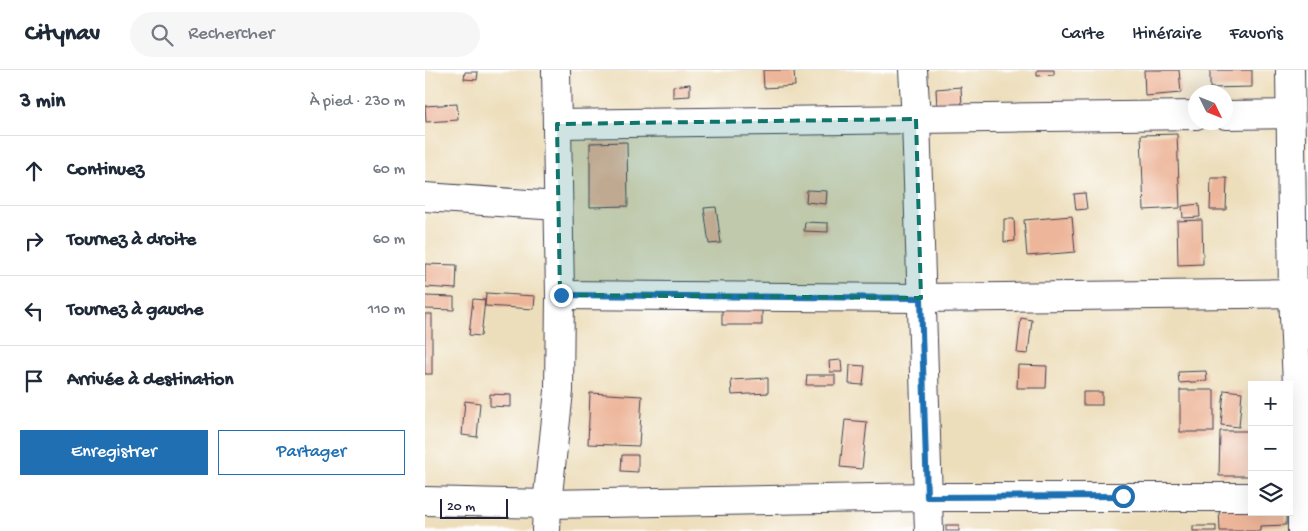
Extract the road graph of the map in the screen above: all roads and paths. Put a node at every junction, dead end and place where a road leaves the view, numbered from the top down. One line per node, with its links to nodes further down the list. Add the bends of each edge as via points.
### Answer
1 (557, 70): 8 (street)
2 (913, 70): 7 (street)
3 (1290, 70): 4 (street)
4 (1291, 114): 6 (street); 11 (street)
5 (1188, 115): 7 (street)
6 (1233, 115)
7 (916, 119): 8 (street); 13 (street)
8 (557, 124): 10 (street)
9 (425, 197): 10 (street)
10 (558, 206): 12 (street)
11 (1300, 293): 13 (street); 16 (street)
12 (561, 295): 13 (street); 18 (street, via 559,391)
13 (921, 298): 15 (street)
14 (1248, 496): 15 (street)
15 (927, 497): 18 (street); 20 (street)
16 (1296, 497): 21 (street)
17 (425, 501): 18 (street)
18 (547, 504): 19 (street)
19 (546, 531)
20 (929, 531)
21 (1302, 531)

